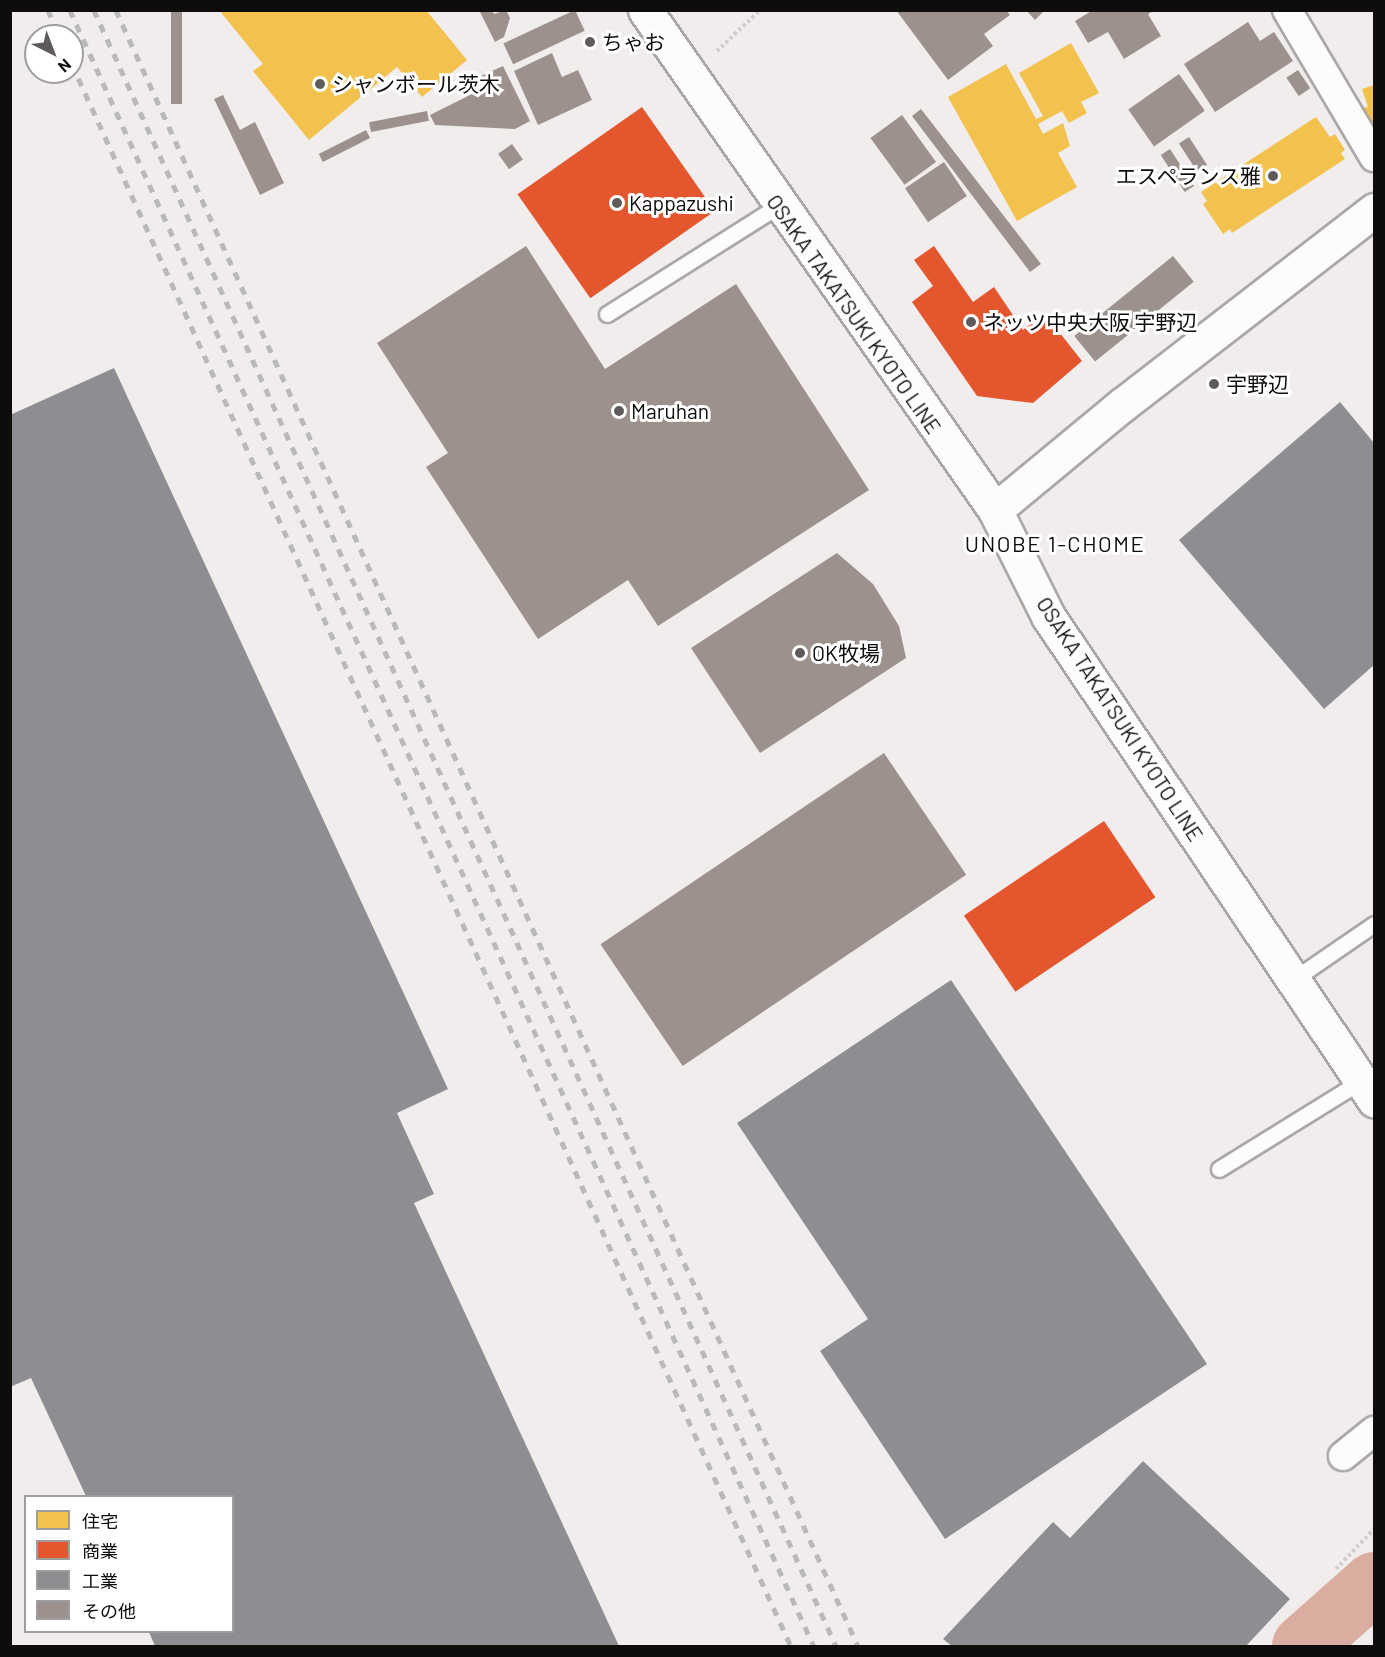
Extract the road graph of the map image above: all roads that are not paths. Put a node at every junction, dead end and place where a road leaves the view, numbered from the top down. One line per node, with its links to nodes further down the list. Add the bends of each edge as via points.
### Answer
1 (645, 10): 4 (main road, OSAKA TAKATSUKI KYOTO LINE)
2 (1287, 10): 3 (street)
3 (1374, 157)
4 (778, 206): 6 (lane); 7 (main road, OSAKA TAKATSUKI KYOTO LINE)
5 (1374, 210): 7 (main road, via 1122,405)
6 (607, 314)
7 (995, 510): 9 (main road, OSAKA TAKATSUKI KYOTO LINE, via 1048,616)
8 (1374, 924): 9 (lane)
9 (1294, 979): 10 (main road, OSAKA TAKATSUKI KYOTO LINE)
10 (1368, 1091): 11 (lane)
11 (1219, 1169)
12 (1374, 1431): 13 (street)
13 (1343, 1456)

